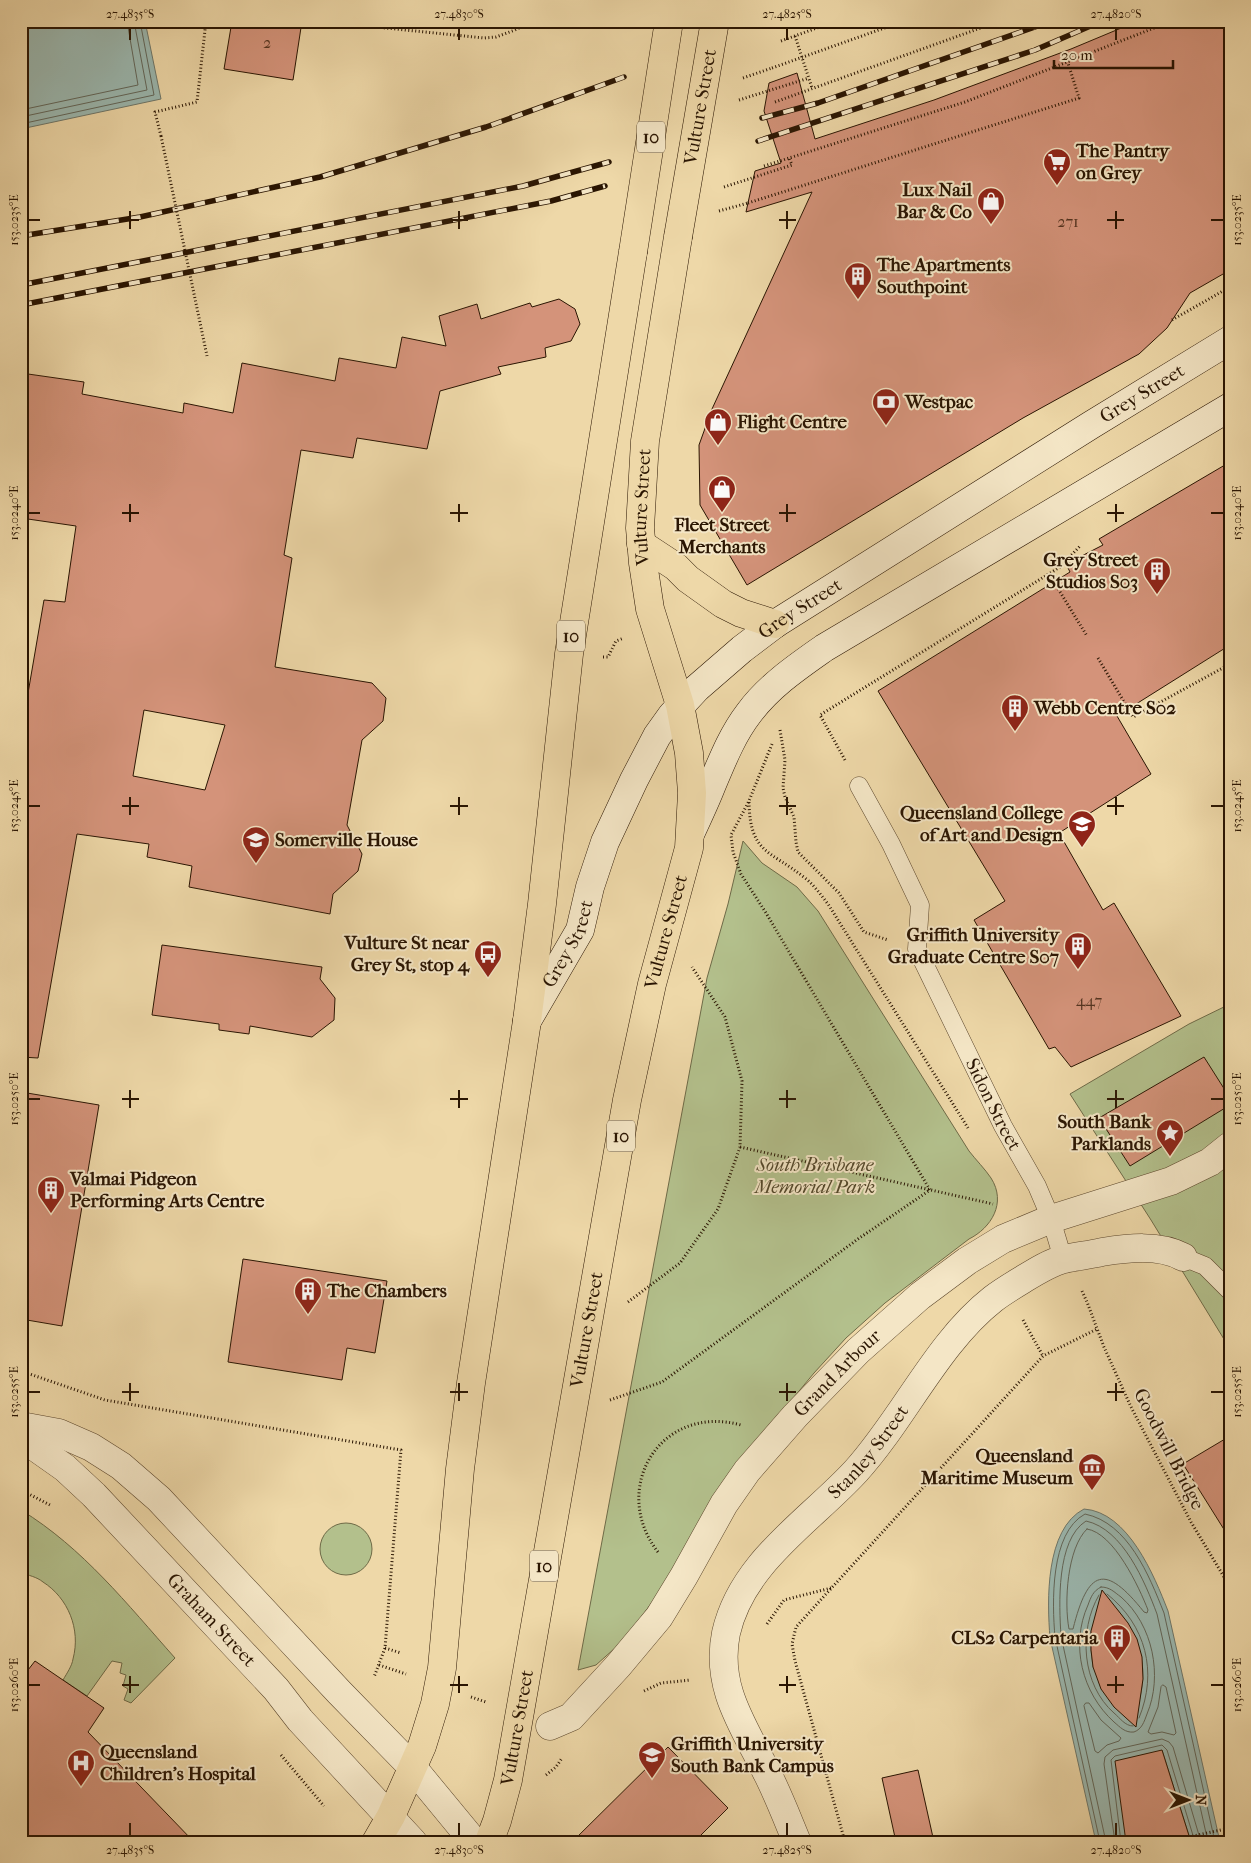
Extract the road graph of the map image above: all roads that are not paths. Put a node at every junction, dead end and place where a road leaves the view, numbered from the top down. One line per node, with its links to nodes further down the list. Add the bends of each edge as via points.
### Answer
1 (715, 21): 5 (main road, Vulture Street / 10, bridge, via 645,441 640,511)
2 (667, 23): 10 (main road, 10, bridge, via 569,654)
3 (1230, 340): 6 (street, Grey Street)
4 (1230, 407): 9 (street, via 824,648 772,687 737,731)
5 (642, 544): 6 (main road, via 723,604); 7 (main road, Vulture Street / 10, via 650,609)
6 (776, 624): 7 (street, Grey Street, via 718,669)
7 (680, 705): 9 (main road, Vulture Street / 10, via 689,753); 10 (street, Grey Street, via 657,736 634,780 605,842 580,930)
8 (859, 786): 12 (lane, Sidon Street, via 920,905 917,950)
9 (691, 832): 24 (main road, Vulture Street / 10, via 686,863 652,984 627,1100 508,1780)
10 (527, 1021): 19 (main road, 10, via 471,1383 454,1518 442,1668 430,1723)
11 (1230, 1146): 12 (street, Grand Arbour, via 1210,1162 1171,1182)
12 (1051, 1219): 14 (lane, Sidon Street); 18 (street, Grand Arbour, via 1003,1239 967,1261 920,1296 858,1351 794,1416 747,1471 724,1504 659,1617 570,1717)
13 (1183, 1257): 14 (street, via 1152,1248 1126,1248); 15 (lane, via 1205,1266)
14 (1063, 1259): 25 (street, Stanley Street, via 1005,1290 974,1316 858,1469 781,1543 754,1573 737,1602 724,1648 724,1679 733,1706 767,1772)
15 (1230, 1291)
16 (21, 1426): 19 (street, via 59,1433 91,1447 148,1488)
17 (21, 1437): 20 (street, Graham Street, via 65,1468 94,1495)
18 (550, 1726)
19 (413, 1768): 20 (main road, 10); 23 (street)
20 (391, 1816): 21 (main road, 10); 22 (street, Graham Street)
21 (376, 1842)
22 (413, 1842)
23 (474, 1842)
24 (489, 1842)
25 (797, 1842)

